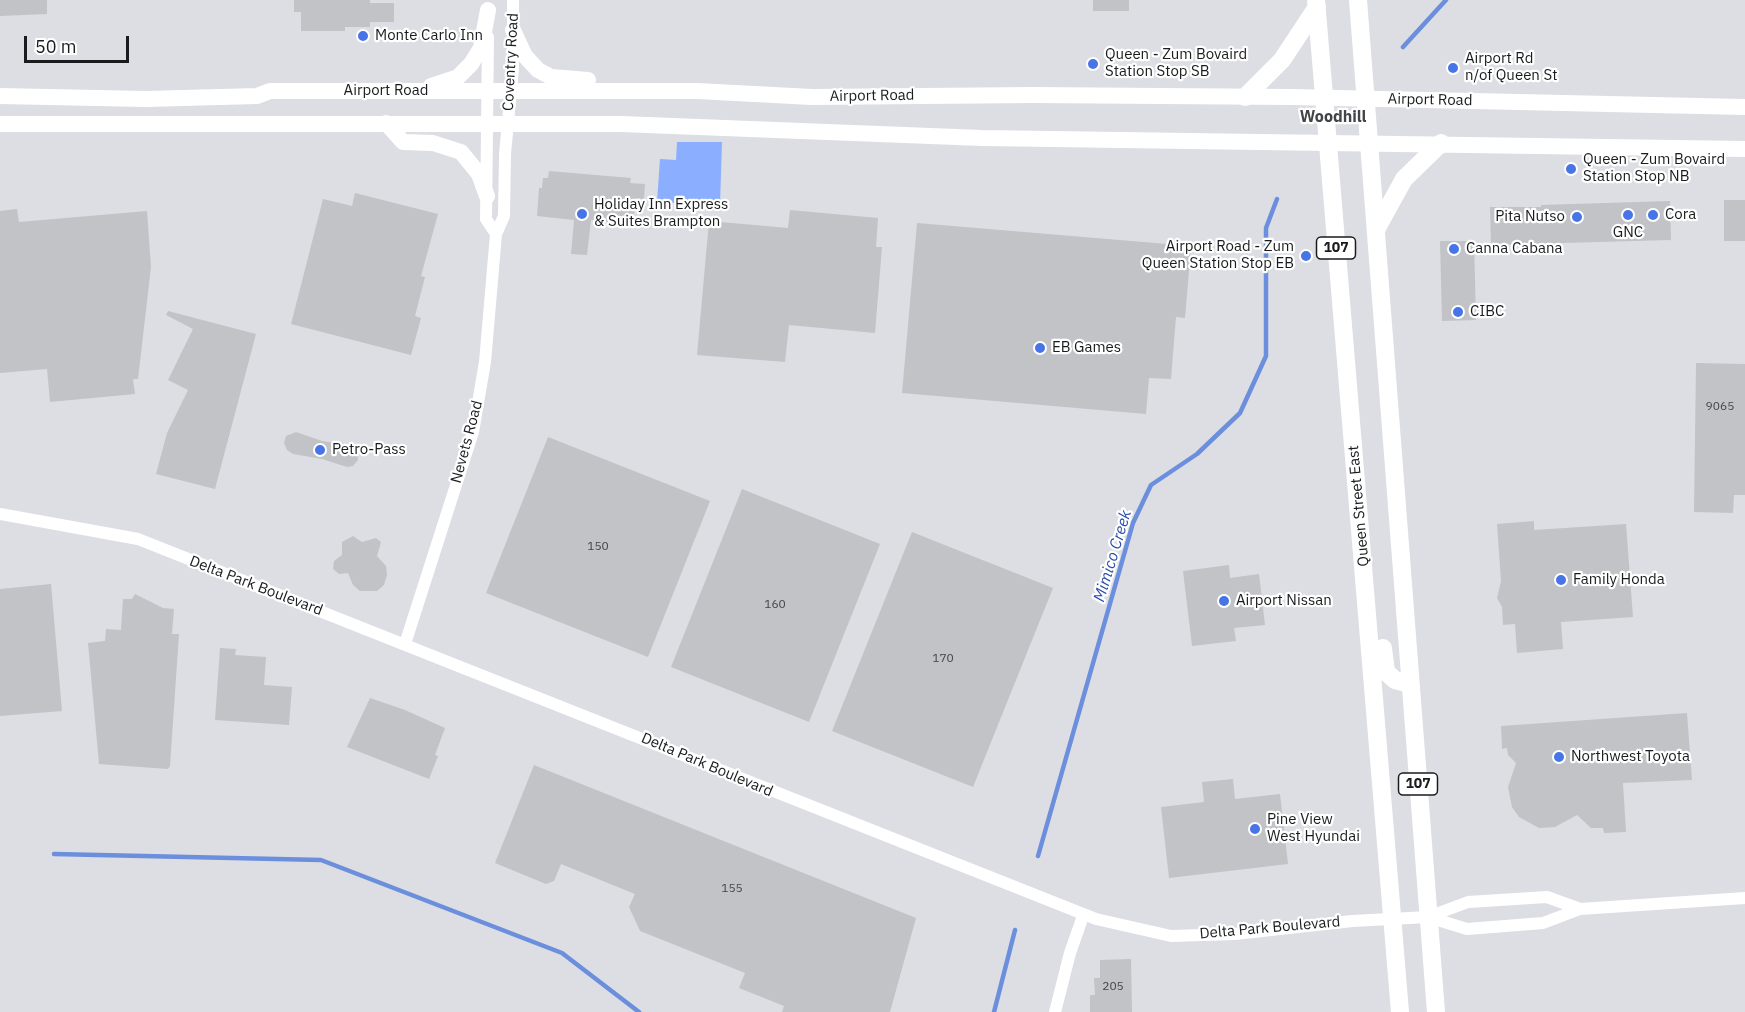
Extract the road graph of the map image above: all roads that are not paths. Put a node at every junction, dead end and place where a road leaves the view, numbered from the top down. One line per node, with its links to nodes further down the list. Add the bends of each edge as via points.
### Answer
1 (513, 0): 5 (street, Coventry Road)
2 (1358, 0): 13 (main road, 107)
3 (1316, 3): 11 (main road, via 1281,60); 12 (main road, Queen Street East / 107)
4 (488, 5): 6 (main road, via 481,48 463,72 441,85); 7 (street, Coventry Road)
5 (513, 30): 8 (street, Coventry Road); 9 (main road, via 525,56 538,70 551,77 598,80)
6 (405, 91): 7 (main road, Airport Road); 10 (main road, Airport Road, via 270,92 257,96 147,99)
7 (487, 91): 8 (main road, Airport Road); 17 (street, Coventry Road)
8 (511, 91): 9 (main road, Airport Road); 18 (street, Coventry Road)
9 (616, 91): 11 (main road, Airport Road, via 812,97)
10 (0, 96)
11 (1245, 97): 12 (main road, Airport Road)
12 (1324, 98): 13 (main road, Airport Road); 19 (main road, Queen Street East / 107)
13 (1366, 98): 14 (main road, Airport Road); 20 (main road, 107)
14 (1745, 107)
15 (386, 123): 16 (main road); 17 (main road); 23 (main road, via 403,142 433,143 461,152 479,174)
16 (0, 124)
17 (487, 124): 18 (main road); 23 (street, Nevets Road)
18 (508, 124): 19 (main road, via 621,124 982,138); 25 (street, Nevets Road, via 504,216)
19 (1328, 141): 20 (main road); 27 (main road, Queen Street East / 107)
20 (1370, 142): 21 (main road); 24 (main road, 107)
21 (1441, 143): 22 (main road); 24 (main road, via 1404,179)
22 (1745, 149)
23 (487, 196): 25 (street, Nevets Road, via 486,219)
24 (1377, 228): 29 (main road, 107)
25 (496, 234): 28 (street, Nevets Road, via 486,356 472,432)
26 (0, 514): 28 (street, Delta Park Boulevard, via 138,539)
27 (1369, 616): 29 (main road, via 1381,627 1386,672 1395,680); 34 (main road, Queen Street East / 107)
28 (405, 644): 32 (street, Delta Park Boulevard)
29 (1410, 684): 33 (main road, 107)
30 (1745, 898): 31 (street)
31 (1580, 909): 33 (street, via 1543,922 1467,929); 33 (street, via 1547,897 1468,902)
32 (1083, 916): 34 (street, Delta Park Boulevard, via 1171,936); 35 (street)
33 (1428, 917): 34 (street, Delta Park Boulevard); 37 (main road, 107)
34 (1393, 919): 36 (main road, Queen Street East / 107)
35 (1055, 1012)
36 (1400, 1012)
37 (1436, 1012)

